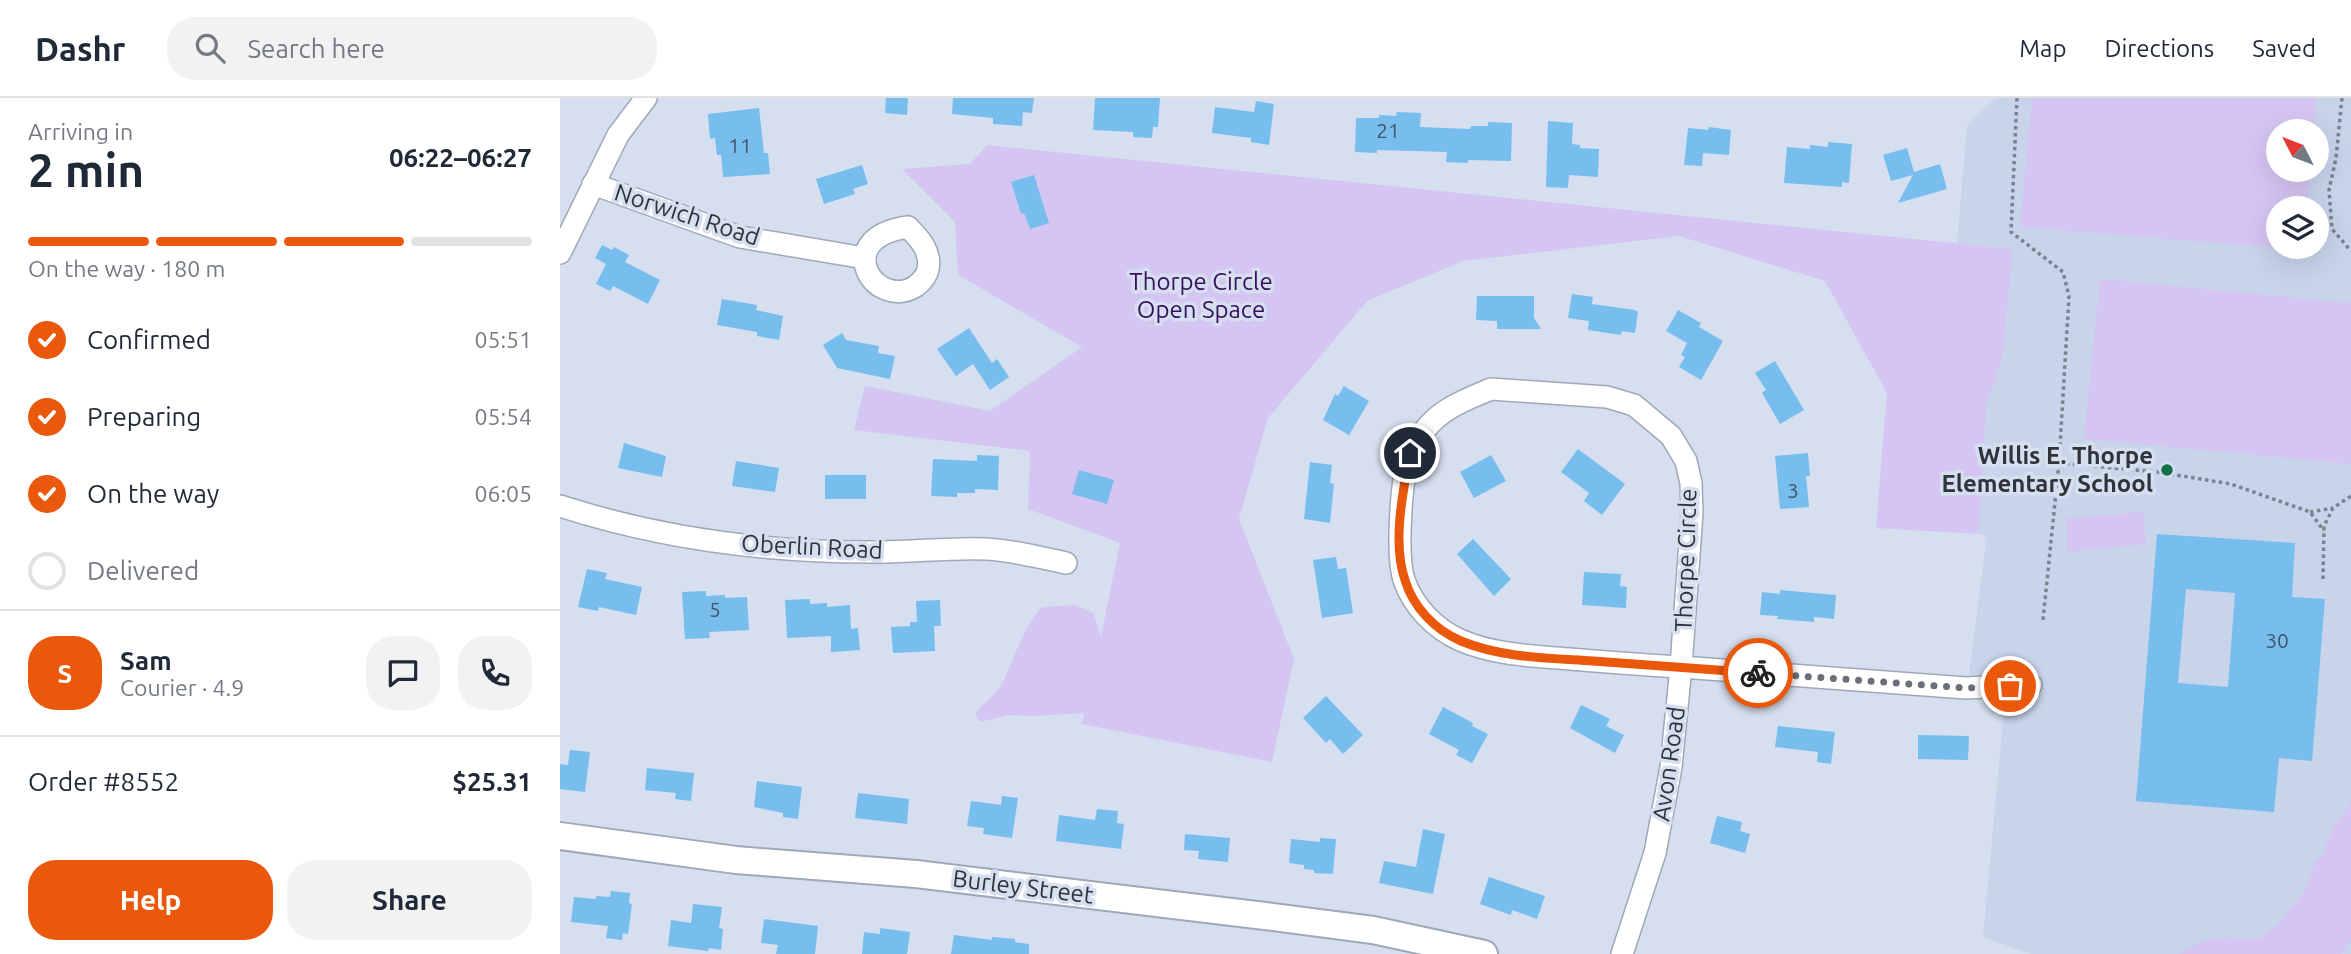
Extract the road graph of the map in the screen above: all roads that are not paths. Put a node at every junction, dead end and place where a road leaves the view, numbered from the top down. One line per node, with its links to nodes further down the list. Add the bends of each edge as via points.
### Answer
1 (646, 98): 2 (street, via 618,135)
2 (593, 184): 3 (street); 4 (street, Norwich Road, via 740,237)
3 (560, 253)
4 (865, 258)
5 (560, 506): 6 (street, Oberlin Road, via 610,522 689,537 800,550 984,549)
6 (1066, 563)
7 (1681, 667): 7 (street, Thorpe Circle, via 1691,483 1686,461 1671,436 1634,405 1607,397 1491,389 1443,412 1425,428 1410,453 1400,548 1404,579 1415,603 1434,625 1488,650); 8 (street, via 1966,688); 11 (street, Avon Road, via 1671,767 1655,853)
8 (2032, 685)
9 (560, 836): 10 (main road, Burley Street, via 736,860 916,874 1265,916 1373,930)
10 (1484, 954)
11 (1622, 954)

